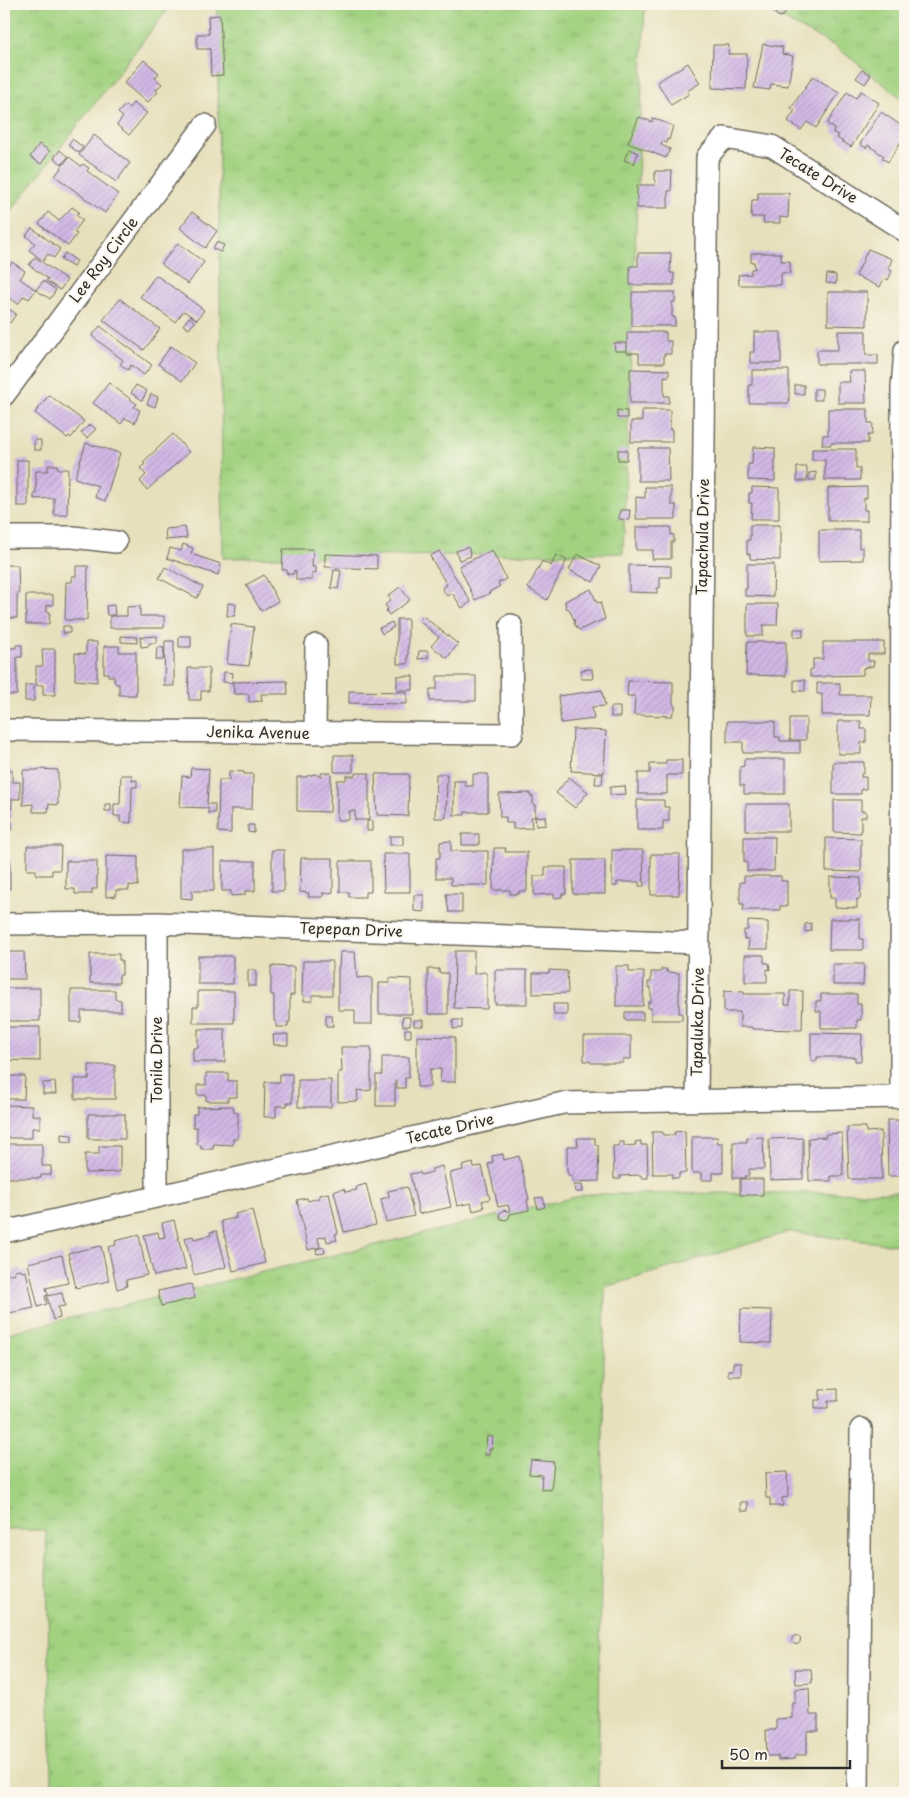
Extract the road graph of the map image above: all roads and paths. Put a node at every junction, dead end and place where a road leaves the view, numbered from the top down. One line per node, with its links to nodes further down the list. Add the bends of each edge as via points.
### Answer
1 (204, 125): 5 (street, Lee Roy Circle)
2 (724, 138): 3 (street, Tecate Drive, via 772,146); 14 (street, Tapachula Drive, via 707,157)
3 (905, 231)
4 (905, 350): 15 (street, via 902,388)
5 (4, 394)
6 (4, 537): 7 (street, via 73,537)
7 (116, 542)
8 (511, 625): 11 (street, Jenika Avenue, via 512,734)
9 (316, 645): 11 (street)
10 (4, 730): 11 (street, Jenika Avenue)
11 (315, 733)
12 (157, 923): 13 (street, Tepepan Drive); 14 (street, Tepepan Drive); 17 (street, Tonila Drive)
13 (4, 924)
14 (699, 943): 16 (street, Tapaluka Drive)
15 (903, 1097): 16 (street, Tecate Drive)
16 (697, 1101): 17 (street, Tecate Drive, via 563,1103)
17 (157, 1197): 18 (street, Tecate Drive)
18 (4, 1232)
19 (861, 1429): 20 (street)
20 (858, 1793)

